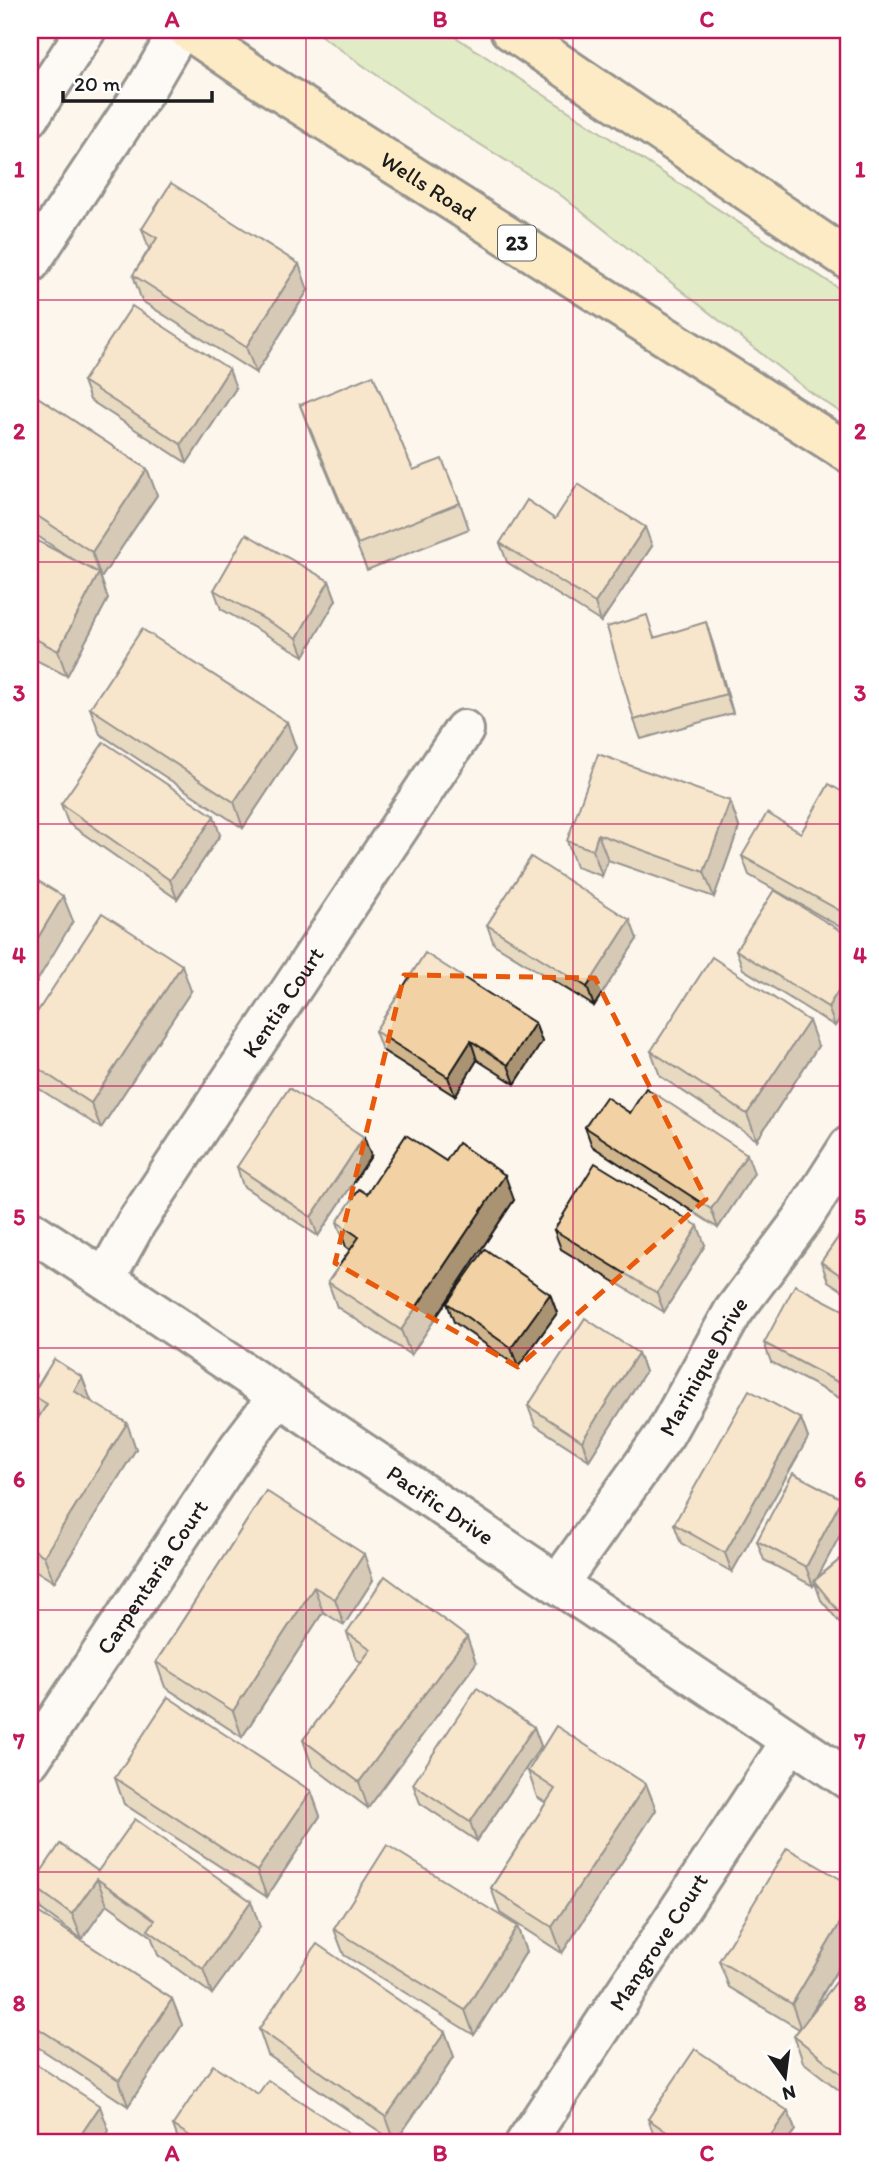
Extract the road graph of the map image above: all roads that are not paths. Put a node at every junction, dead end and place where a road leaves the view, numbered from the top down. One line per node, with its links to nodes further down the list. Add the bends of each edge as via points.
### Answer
1 (86, 30): 5 (street)
2 (180, 30): 7 (street)
3 (188, 30): 8 (main road, Wells Road / 23)
4 (510, 30): 6 (main road)
5 (30, 116)
6 (849, 260)
7 (30, 263)
8 (849, 453)
9 (464, 730): 12 (street, Kentia Court, via 136,1223)
10 (849, 1146): 14 (street, Marinique Drive, via 801,1221 733,1312 665,1434)
11 (30, 1230): 12 (street, Pacific Drive)
12 (105, 1279): 13 (street, Pacific Drive)
13 (278, 1396): 14 (street, Pacific Drive); 16 (street, Carpentaria Court, via 239,1447)
14 (558, 1584): 15 (street, Pacific Drive)
15 (791, 1741): 17 (street, Pacific Drive); 18 (street, Mangrove Court)
16 (30, 1760)
17 (849, 1780)
18 (526, 2142)

